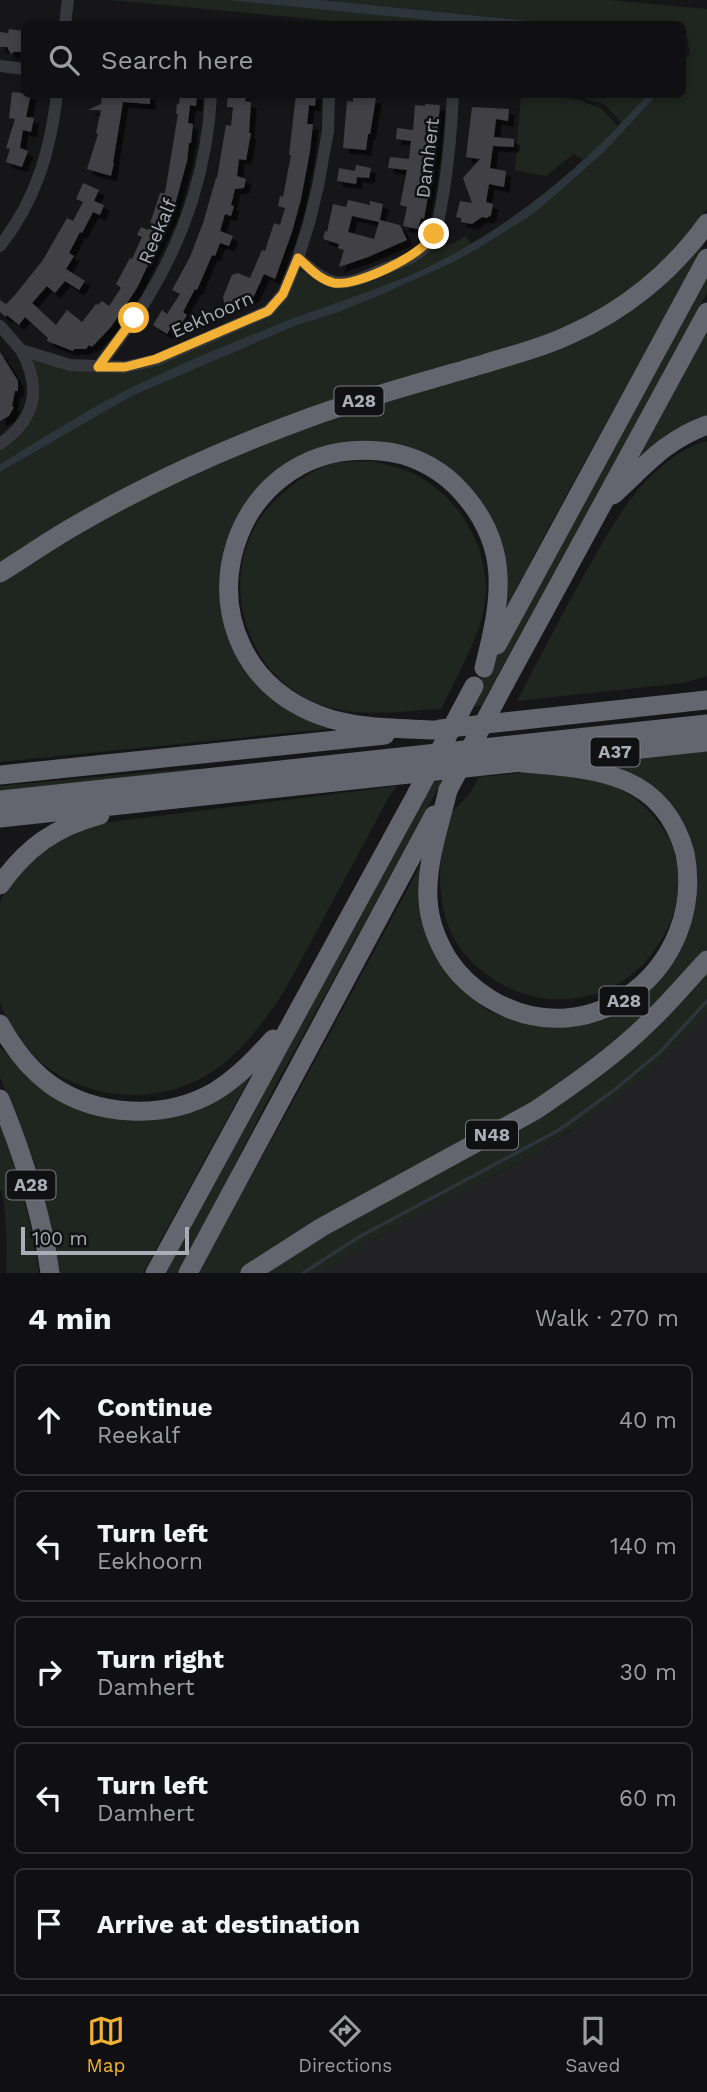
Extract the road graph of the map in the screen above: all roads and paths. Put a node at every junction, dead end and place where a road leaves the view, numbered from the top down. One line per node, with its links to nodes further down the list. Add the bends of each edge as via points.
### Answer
1 (68, 0): 2 (street)
2 (65, 21)
3 (0, 66): 4 (street)
4 (21, 69)
5 (56, 98): 10 (street, via 39,178)
6 (211, 98): 16 (street, Reekalf, via 200,172 185,225 148,297)
7 (329, 98): 11 (street, Eekhoorn, via 318,186)
8 (453, 98): 11 (street, Damhert, via 449,161 430,243 408,259 343,283 323,279)
9 (707, 223): 20 (highway, A28, via 667,270 633,299 569,335 346,405 232,447 117,503)
10 (0, 246)
11 (298, 258): 16 (street, Eekhoorn, via 283,294 268,311 156,359 125,367)
12 (707, 258): 21 (highway)
13 (707, 312): 19 (highway, A28)
14 (0, 326): 15 (street)
15 (21, 350): 16 (street, Eekhoorn, via 70,365); 18 (street, via 31,367 33,399 29,414)
16 (98, 367)
17 (707, 425): 19 (highway, A28, via 668,444)
18 (0, 444)
19 (602, 505): 27 (highway, A28, bridge)
20 (0, 573)
21 (484, 668): 23 (highway, via 497,619 499,569 484,521 450,480 409,457 376,450 347,451 306,462 265,493 250,512 228,572 230,616 248,659 276,691 301,708 373,726); 33 (highway, bridge)
22 (707, 697): 23 (highway)
23 (434, 730): 26 (highway)
24 (704, 730): 25 (highway, A37); 28 (highway)
25 (523, 762): 27 (highway, A28, via 605,772 630,782 667,813 681,841 690,885 688,909 671,955 639,991 592,1014 535,1016 499,1005 469,985 454,968 440,945 428,901 428,875); 29 (highway, A28)
26 (0, 775)
27 (448, 790): 36 (highway)
28 (0, 800)
29 (155, 801): 30 (highway, A28); 31 (highway, via 89,818 39,841)
30 (0, 818)
31 (0, 885)
32 (707, 960): 39 (highway, N48, via 651,1020 570,1087 322,1227)
33 (302, 1002): 34 (highway, via 235,1078 212,1093 165,1109 110,1109 81,1101 51,1085 28,1065); 38 (highway)
34 (0, 1024)
35 (0, 1099): 37 (highway, A28, via 29,1176)
36 (192, 1265)
37 (50, 1273)
38 (155, 1273)
39 (250, 1273)

